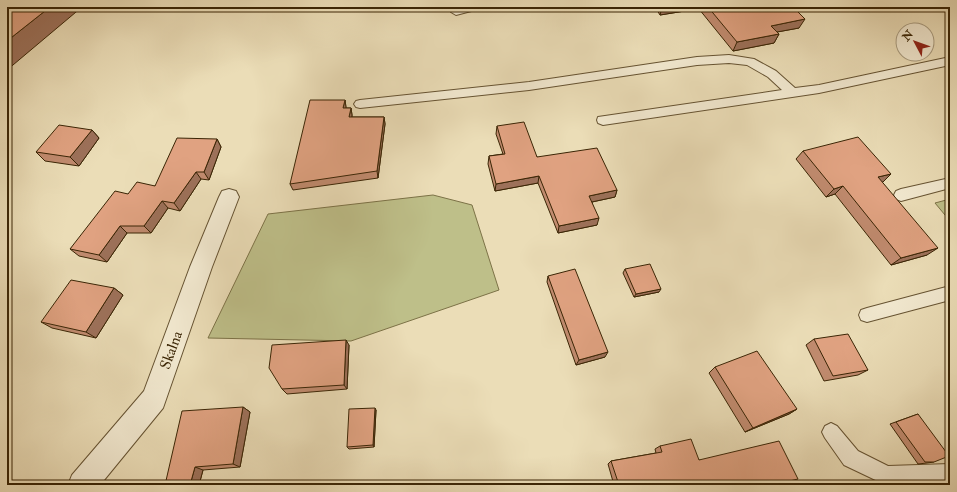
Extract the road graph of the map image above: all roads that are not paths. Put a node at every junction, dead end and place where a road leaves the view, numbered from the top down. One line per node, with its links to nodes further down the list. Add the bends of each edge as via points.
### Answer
1 (475, 7): 2 (lane)
2 (456, 12)
3 (950, 61): 4 (lane)
4 (793, 93): 5 (lane, via 767,71 750,62 729,59 697,60 529,86); 6 (lane)
5 (360, 104)
6 (603, 120)
7 (950, 183): 8 (lane)
8 (901, 195)
9 (229, 197): 14 (street, Skalna, via 154,398)
10 (950, 293): 11 (lane)
11 (867, 315)
12 (831, 432): 13 (lane, via 851,458 887,476)
13 (950, 474)
14 (82, 485)

